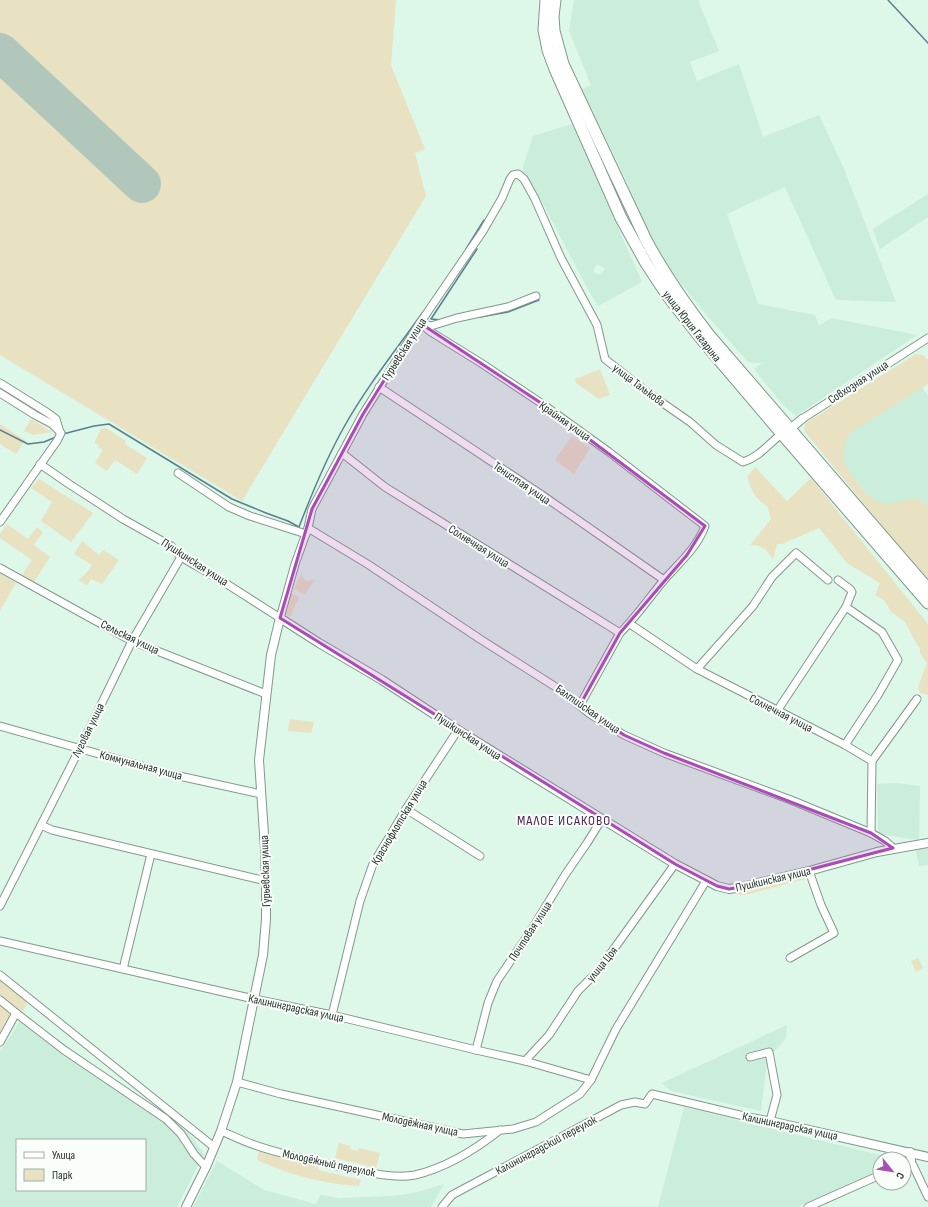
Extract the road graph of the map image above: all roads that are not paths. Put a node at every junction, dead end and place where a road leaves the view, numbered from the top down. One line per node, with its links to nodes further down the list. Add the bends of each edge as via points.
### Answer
1 (546, 0): 12 (main road, улица Юрия Гагарина, via 544,30 554,69 637,248 685,319)
2 (555, 0): 12 (main road, улица Юрия Гагарина, via 554,31 563,64 649,247 688,308)
3 (510, 179): 5 (street, Гурьевская улица, via 483,231); 12 (street, улица Талькова, via 518,174 524,179 535,199 561,258 597,326 605,359 690,422 716,445 743,462 750,460)
4 (536, 296): 5 (street, via 508,307 431,326)
5 (420, 323): 8 (street, Гурьевская улица); 20 (street, Крайняя улица, via 548,408 705,526 688,555)
6 (928, 338): 10 (street, Совхозная улица)
7 (0, 383): 11 (street, via 56,419)
8 (379, 387): 13 (street, Гурьевская улица); 20 (street, Тенистая улица)
9 (0, 393): 11 (street, via 52,424)
10 (802, 419): 12 (street, Совхозная улица)
11 (60, 432): 14 (street, via 57,441)
12 (786, 432): 23 (main road, улица Юрия Гагарина); 24 (main road, улица Юрия Гагарина)
13 (342, 453): 17 (street, Гурьевская улица, via 312,509); 28 (street, Солнечная улица, via 385,487)
14 (40, 464): 16 (street); 18 (street, Пушкинская улица, via 123,519 171,546)
15 (178, 473): 17 (street, Балтийская улица, via 229,507 250,516)
16 (1, 519)
17 (307, 529): 26 (street, Гурьевская улица); 33 (street, Балтийская улица, via 369,565)
18 (181, 557): 26 (street, Пушкинская улица); 29 (street, Луговая улица)
19 (0, 568): 29 (street, Сельская улица)
20 (664, 580): 27 (street)
21 (828, 580): 30 (street, via 796,553 772,577 753,606)
22 (838, 580): 25 (street, via 852,592)
23 (928, 589)
24 (928, 603)
25 (846, 607): 34 (street); 37 (street, via 882,632 898,660)
26 (280, 618): 31 (street, Гурьевская улица, via 271,655); 36 (street, Пушкинская улица)
27 (630, 624): 28 (street); 30 (street, Солнечная улица)
28 (620, 633): 33 (street)
29 (132, 641): 31 (street, Сельская улица); 38 (street, Луговая улица)
30 (697, 669): 34 (street, Солнечная улица)
31 (266, 694): 40 (street, Гурьевская улица, via 259,760)
32 (917, 699): 39 (street)
33 (580, 705): 44 (street, Балтийская улица, via 624,735 664,753)
34 (777, 711): 37 (street, Солнечная улица)
35 (0, 726): 38 (street, Коммунальная улица)
36 (458, 730): 41 (street, Краснофлотская улица); 42 (street, Пушкинская улица)
37 (845, 745): 39 (street, Солнечная улица)
38 (80, 748): 40 (street, Коммунальная улица, via 170,774); 43 (street, Луговая улица)
39 (872, 761): 44 (street)
40 (261, 794): 52 (street, Гурьевская улица)
41 (406, 809): 48 (street); 61 (street, Краснофлотская улица, via 373,864 360,901)
42 (602, 819): 49 (street, Пушкинская улица); 63 (street, Почтовая улица, via 497,981 488,1003)
43 (41, 825): 47 (street, via 52,830); 53 (street, Луговая улица)
44 (871, 833): 46 (street, Балтийская улица)
45 (928, 843): 46 (street, Пушкинская улица)
46 (893, 848): 50 (street, Пушкинская улица)
47 (151, 854): 52 (street); 56 (street)
48 (480, 856)
49 (674, 864): 51 (street, Пушкинская улица); 65 (street, улица Цоя, via 598,971 578,992 549,1035)
50 (809, 871): 51 (street, Пушкинская улица, via 729,889); 55 (street, via 834,933)
51 (706, 880): 66 (street, Молодёжная улица, via 616,1029)
52 (266, 881): 58 (street, Гурьевская улица, via 266,918)
53 (0, 906)
54 (0, 941): 56 (street, Калининградская улица)
55 (790, 958)
56 (123, 969): 58 (street, Калининградская улица)
57 (0, 975): 72 (street)
58 (254, 999): 61 (street, Калининградская улица); 67 (street, Гурьевская улица)
59 (0, 1000): 60 (street)
60 (16, 1013): 62 (street); 76 (street, via 64,1050 166,1119 182,1134 194,1154)
61 (332, 1015): 63 (street, Калининградская улица)
62 (0, 1042)
63 (476, 1050): 65 (street, Калининградская улица)
64 (750, 1057): 69 (street, via 769,1052 777,1095)
65 (525, 1060): 66 (street, Калининградская улица)
66 (591, 1080): 70 (street, Молодёжная улица, via 580,1094 536,1122)
67 (236, 1082): 70 (street, Молодёжная улица, via 463,1134); 71 (street, Гурьевская улица)
68 (652, 1094): 69 (street, Калининградская улица); 82 (street, Калининградский переулок, via 645,1104 635,1102 621,1105 543,1145 452,1195)
69 (770, 1120): 73 (street, Калининградская улица)
70 (500, 1130): 71 (street, Молодёжный переулок, via 480,1146 434,1169 413,1175 371,1174 304,1159 252,1144)
71 (221, 1131): 72 (street, Гурьевская улица)
72 (214, 1147): 76 (street, Гурьевская улица)
73 (906, 1151)
74 (912, 1153): 75 (street, Калининградская улица)
75 (928, 1157)
76 (206, 1167): 81 (street, Гурьевская улица)
77 (912, 1171): 79 (street)
78 (872, 1179): 80 (street)
79 (928, 1197)
80 (816, 1205): 83 (street)
81 (186, 1207)
82 (442, 1207)
83 (808, 1207)

